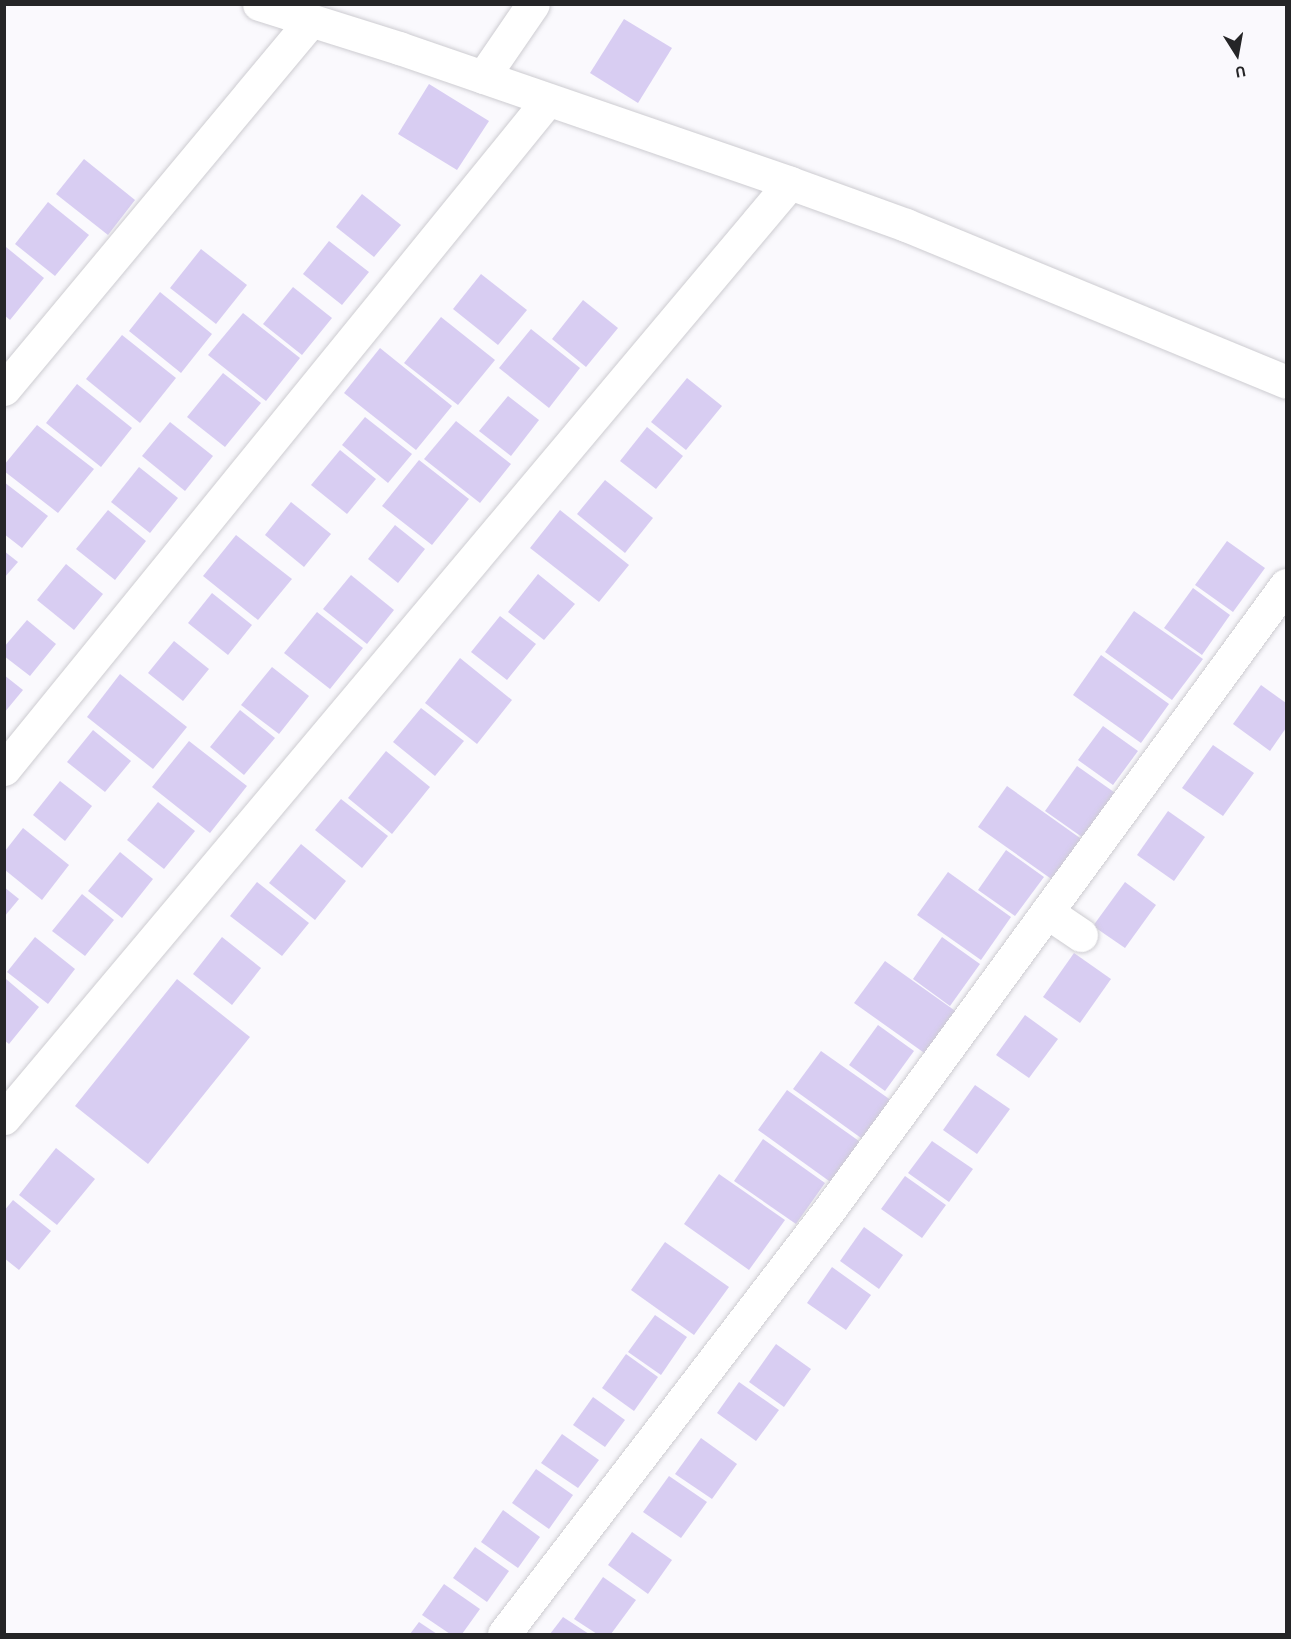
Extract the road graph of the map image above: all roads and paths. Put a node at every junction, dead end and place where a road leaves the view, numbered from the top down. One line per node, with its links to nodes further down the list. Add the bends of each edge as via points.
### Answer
1 (259, 4): 3 (street)
2 (533, 4): 4 (street)
3 (311, 21): 4 (street); 8 (street)
4 (483, 77): 5 (street)
5 (547, 101): 6 (street); 10 (street)
6 (790, 183): 7 (street, via 917,230); 13 (street)
7 (1287, 382)
8 (4, 389)
9 (1287, 585): 11 (street)
10 (4, 769)
11 (1047, 912): 12 (street); 14 (street, via 829,1210)
12 (1081, 935)
13 (4, 1118)
14 (504, 1635)

